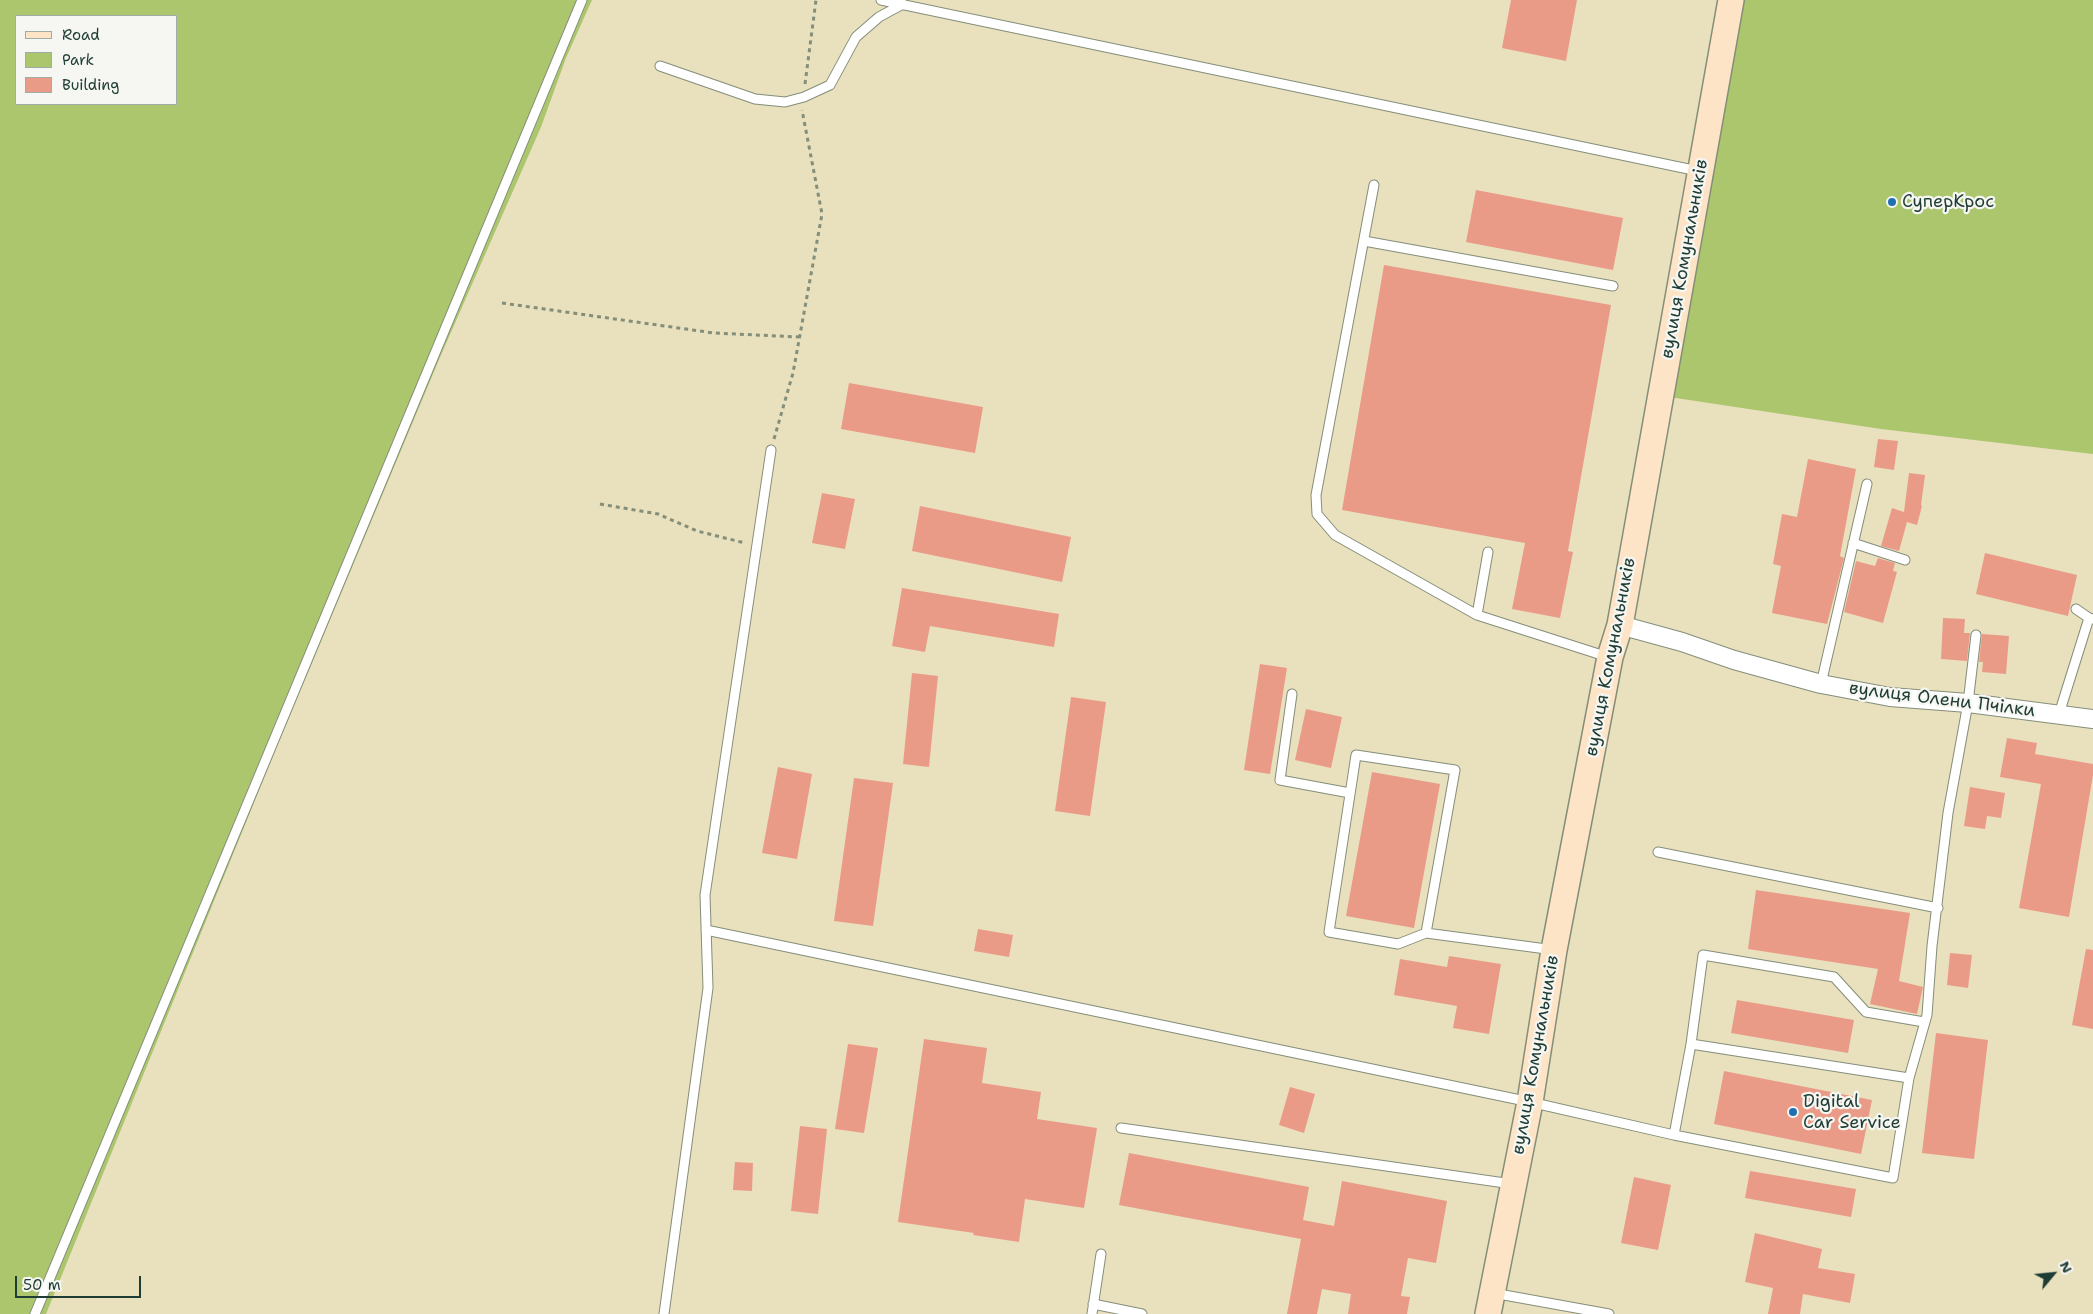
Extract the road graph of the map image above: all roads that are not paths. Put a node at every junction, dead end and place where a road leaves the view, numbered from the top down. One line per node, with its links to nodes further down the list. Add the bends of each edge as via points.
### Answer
1 (582, 0): 43 (lane)
2 (881, 0): 4 (lane)
3 (1732, 0): 6 (street, вулиця Комунальників)
4 (903, 4): 5 (lane, via 879,17 856,37 830,85 785,102 755,99); 6 (lane)
5 (660, 66)
6 (1701, 171): 18 (street, вулиця Комунальників)
7 (1374, 185): 8 (lane)
8 (1364, 241): 9 (lane); 16 (lane, via 1316,495 1317,514 1334,535)
9 (1613, 286)
10 (771, 450): 30 (lane, via 705,894)
11 (1867, 484): 12 (lane)
12 (1853, 542): 14 (lane); 22 (lane)
13 (1488, 552): 16 (lane)
14 (1905, 560)
15 (2076, 609): 17 (lane)
16 (1477, 615): 21 (lane)
17 (2091, 619): 19 (lane)
18 (1620, 625): 21 (street, вулиця Комунальників); 22 (street, вулиця Олени Пчілки)
19 (2089, 631): 25 (lane)
20 (1976, 635): 24 (lane)
21 (1610, 657): 32 (street, вулиця Комунальників)
22 (1821, 684): 24 (street, вулиця Олени Пчілки, via 1890,697)
23 (1292, 694): 27 (lane, via 1280,780)
24 (1968, 703): 25 (street, вулиця Олени Пчілки); 29 (lane, via 1948,813)
25 (2059, 714): 26 (street, вулиця Олени Пчілки)
26 (2093, 719)
27 (1350, 793): 31 (lane, via 1329,932 1398,944); 31 (lane, via 1356,755 1455,770)
28 (1658, 852): 29 (lane)
29 (1938, 908): 33 (lane)
30 (706, 930): 36 (lane); 44 (lane, via 708,988)
31 (1426, 933): 32 (lane)
32 (1554, 950): 36 (street, вулиця Комунальників)
33 (1924, 1022): 34 (lane, via 1866,1012 1834,977 1703,955); 35 (lane)
34 (1691, 1044): 35 (lane); 38 (lane)
35 (1908, 1078): 38 (lane, via 1893,1178)
36 (1530, 1102): 38 (lane); 39 (street, вулиця Комунальників)
37 (1121, 1128): 39 (lane)
38 (1674, 1134)
39 (1512, 1184): 41 (street, вулиця Комунальників)
40 (1101, 1254): 42 (lane)
41 (1489, 1303): 47 (lane)
42 (1093, 1304): 45 (lane); 46 (lane)
43 (36, 1314)
44 (664, 1314)
45 (1092, 1314)
46 (1142, 1314)
47 (1608, 1314)

